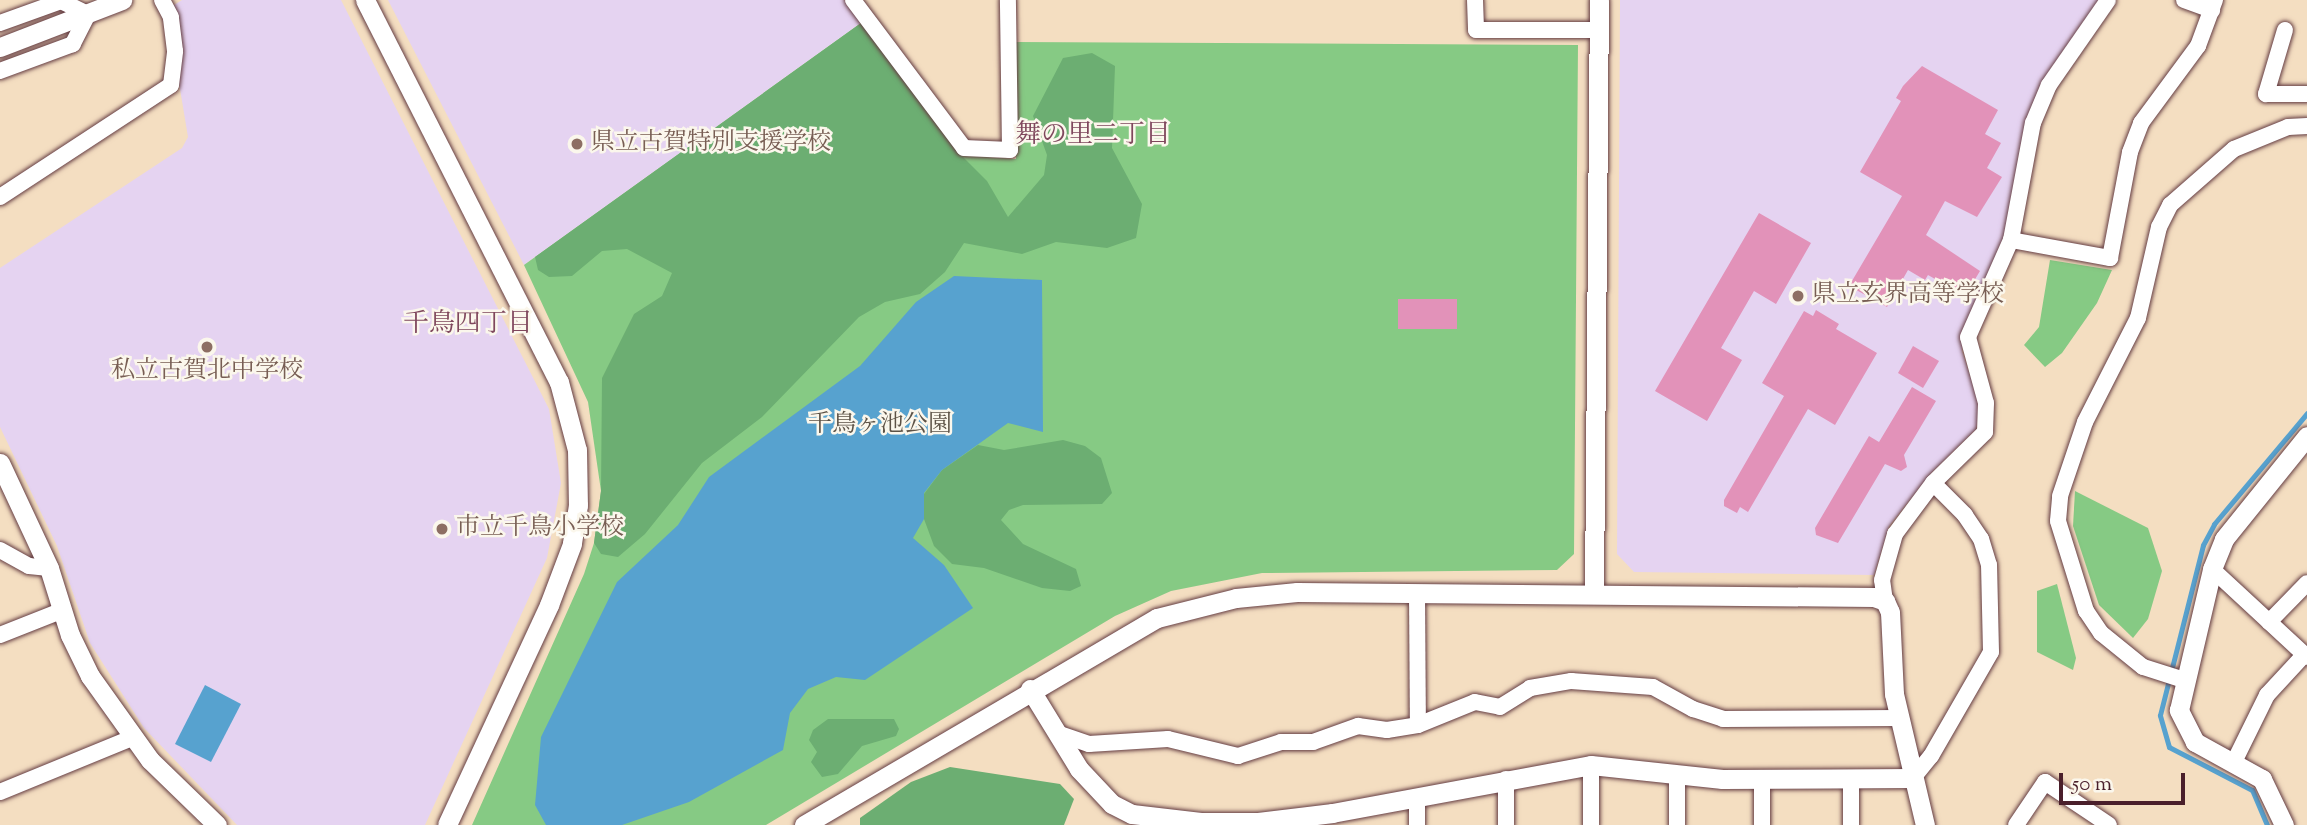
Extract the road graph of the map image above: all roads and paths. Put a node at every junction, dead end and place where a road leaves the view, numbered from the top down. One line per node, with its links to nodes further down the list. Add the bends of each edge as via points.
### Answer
1 (122, 0): 11 (street)
2 (162, 0): 19 (street, via 171,17 176,51 171,85)
3 (365, 0): 53 (street, via 559,382 578,450 578,505 572,544 549,606)
4 (853, 0): 5 (street, via 964,148 1010,150)
5 (1008, 0)
6 (1475, 0): 13 (street, via 1476,30)
7 (1599, 0): 13 (street)
8 (2108, 0): 20 (street, via 2049,85 2033,123)
9 (2184, 0): 10 (street)
10 (2213, 5): 20 (street, via 2198,46 2141,122 2130,152 2110,258)
11 (88, 14): 12 (street, via 61,1); 15 (street); 16 (street, via 74,44)
12 (0, 23)
13 (1599, 30): 29 (street)
14 (2285, 30): 17 (street, via 2266,94)
15 (0, 47)
16 (0, 71)
17 (2307, 94)
18 (2307, 126): 35 (street, via 2288,127 2234,149 2170,205 2159,226 2138,318 2085,422 2060,496 2058,521 2086,611 2101,633 2143,667)
19 (0, 197)
20 (2011, 240): 23 (street, via 1968,337 1986,403 1985,432)
21 (2307, 436): 26 (street, via 2224,539)
22 (0, 463): 25 (street)
23 (1933, 484): 30 (street, via 1895,534 1886,554); 44 (street, via 1965,515 1981,539 1989,565 1992,652 1931,756)
24 (0, 550): 25 (street, via 29,566)
25 (49, 568): 31 (street)
26 (2212, 569): 32 (street); 35 (street)
27 (2307, 583): 32 (street)
28 (1417, 593): 29 (street); 36 (street, via 1297,592 1203,604 1120,636); 38 (street)
29 (1594, 593): 30 (street, via 1874,597)
30 (1885, 601): 37 (street, via 1890,612)
31 (63, 610): 33 (street); 40 (street, via 79,657)
32 (2269, 622): 34 (street)
33 (0, 635)
34 (2306, 655): 41 (street, via 2267,695)
35 (2184, 680): 41 (street, via 2179,710 2187,731 2196,742)
36 (1030, 690): 39 (street); 54 (street)
37 (1899, 719): 38 (street, via 1723,719 1653,687 1571,681 1530,688 1500,707 1475,702); 44 (street)
38 (1418, 725): 39 (street, via 1387,730 1358,726 1313,742 1281,743 1238,756 1168,739 1089,744)
39 (1057, 733): 51 (street, via 1079,769 1112,804 1132,814)
40 (134, 737): 48 (street); 52 (street)
41 (2234, 762): 64 (street, via 2262,779)
42 (1591, 765): 43 (street); 45 (street); 57 (street)
43 (1677, 774): 47 (street); 58 (street)
44 (1913, 778): 46 (street); 61 (street)
45 (1506, 779): 49 (street); 56 (street)
46 (1851, 779): 47 (street); 60 (street)
47 (1762, 780): 59 (street)
48 (0, 792)
49 (1417, 800): 50 (street); 55 (street)
50 (1332, 819): 51 (street)
51 (1201, 823)
52 (217, 825)
53 (447, 825)
54 (804, 825)
55 (1417, 825)
56 (1506, 825)
57 (1591, 825)
58 (1677, 825)
59 (1762, 825)
60 (1851, 825)
61 (1925, 825)
62 (2016, 825): 63 (street, via 2045,782)
63 (2109, 825)
64 (2284, 825)

